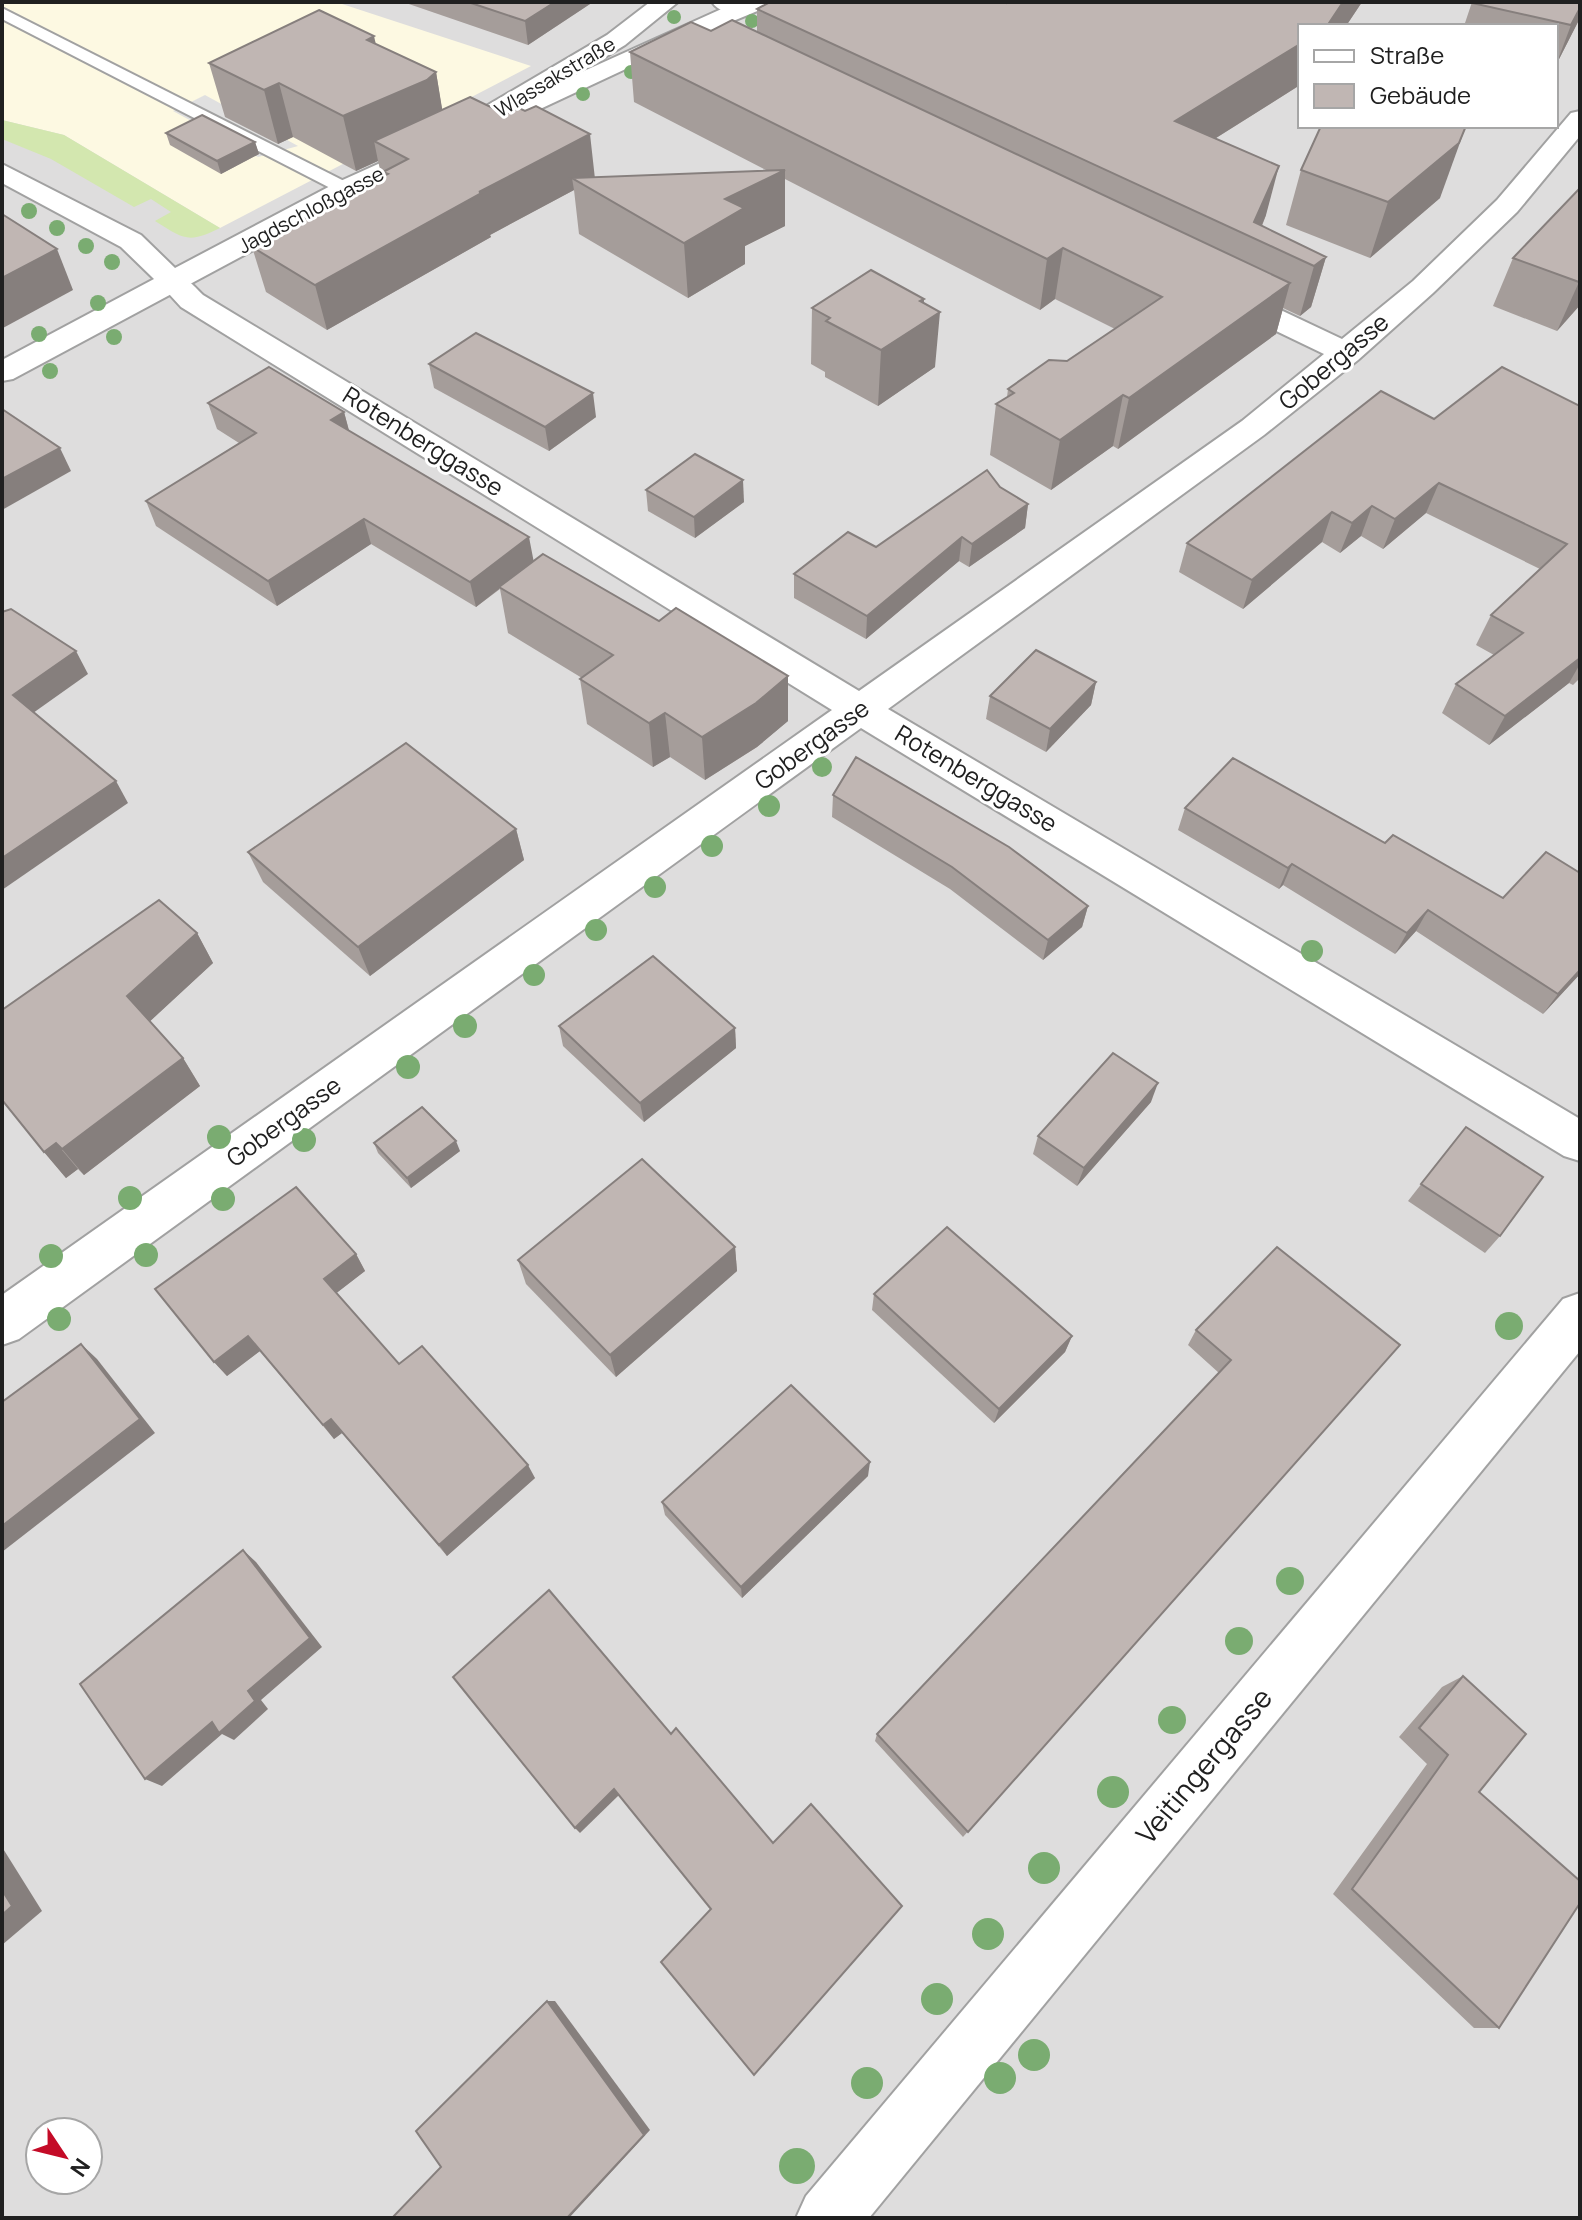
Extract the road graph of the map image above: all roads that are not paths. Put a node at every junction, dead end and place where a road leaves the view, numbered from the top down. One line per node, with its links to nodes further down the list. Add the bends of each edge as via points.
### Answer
1 (666, 2): 7 (street, Wlassakstraße, via 616,40)
2 (741, 4): 4 (street, Jagdschloßgasse)
3 (2, 13): 9 (lane)
4 (683, 33): 5 (street); 7 (street, Jagdschloßgasse)
5 (709, 46)
6 (1580, 119): 12 (street, Gobergasse, via 1507,206)
7 (440, 146): 9 (street, Jagdschloßgasse)
8 (2, 172): 10 (street, Rotenberggasse, via 131,241)
9 (346, 189): 10 (street, Jagdschloßgasse)
10 (174, 283): 13 (street, Jagdschloßgasse); 14 (street, Rotenberggasse, via 192,301)
11 (1205, 285): 12 (street)
12 (1347, 353): 14 (street, Gobergasse, via 1253,428)
13 (2, 372)
14 (861, 710): 15 (street, Rotenberggasse); 17 (street, Gobergasse)
15 (1580, 1142)
16 (1580, 1315): 18 (street, Veitingergasse)
17 (2, 1323)
18 (828, 2218)

